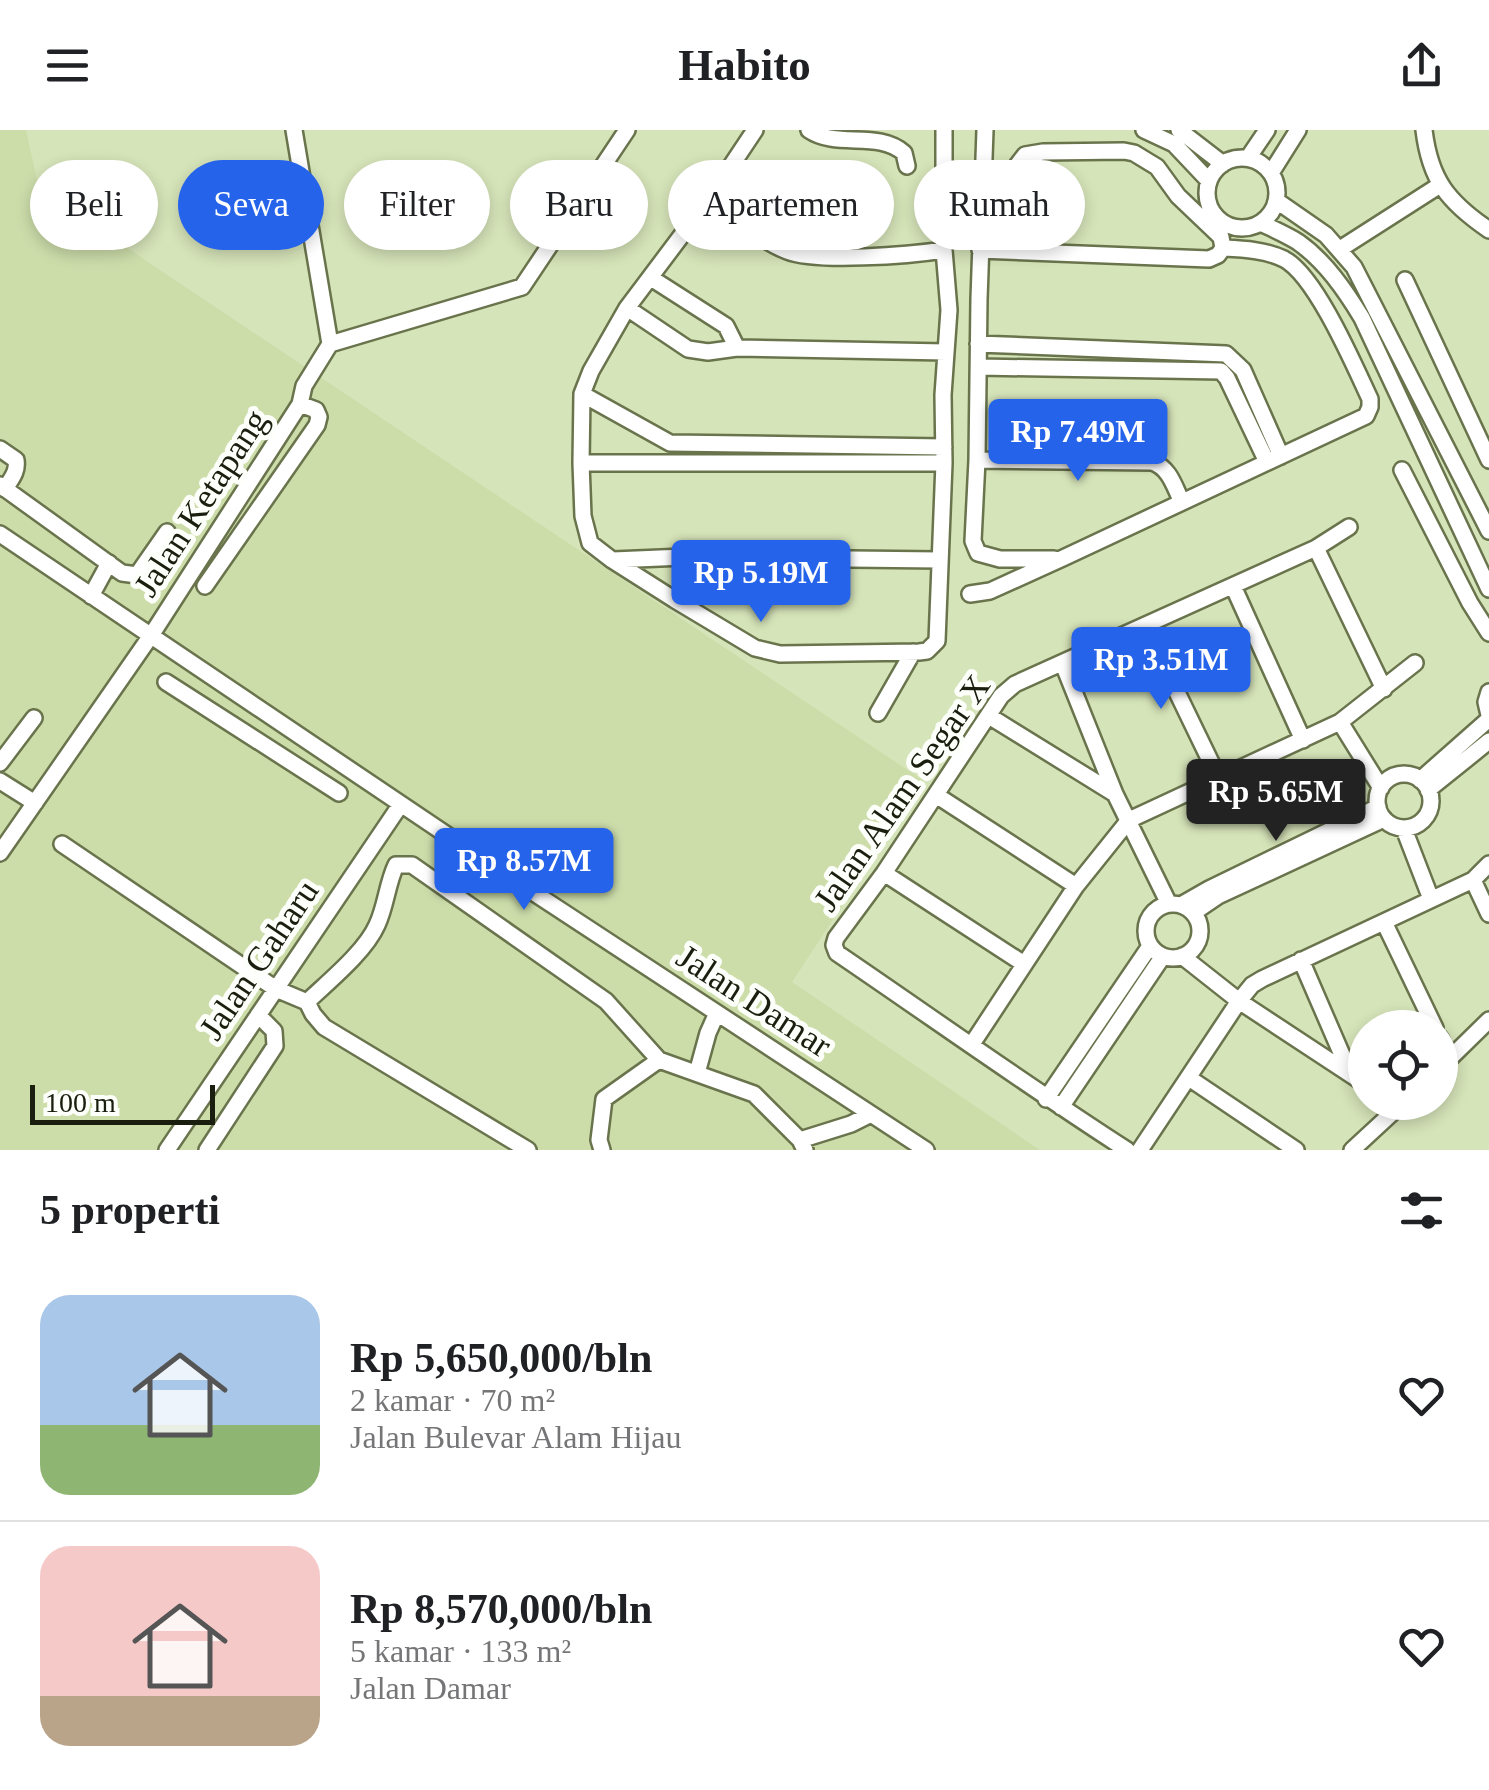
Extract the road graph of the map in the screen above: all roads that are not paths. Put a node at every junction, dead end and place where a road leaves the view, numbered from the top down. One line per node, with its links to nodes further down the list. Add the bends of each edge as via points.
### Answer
1 (294, 130): 34 (street)
2 (627, 130): 34 (street, via 522,288)
3 (755, 130): 13 (street)
4 (809, 130): 18 (street, via 830,139 888,144 904,154)
5 (944, 130): 14 (street)
6 (985, 130): 15 (street)
7 (1144, 130): 20 (street, via 1174,144)
8 (1179, 130): 17 (street)
9 (1267, 130): 12 (street)
10 (1298, 130): 19 (street)
11 (1424, 130): 21 (street)
12 (1248, 158): 17 (street); 19 (street)
13 (735, 160)
14 (944, 160)
15 (984, 160)
16 (1021, 160): 25 (street, via 1044,152 1134,153 1157,167 1221,237)
17 (1223, 164): 20 (street)
18 (906, 166)
19 (1271, 172): 22 (street)
20 (1209, 181): 23 (street, via 1208,203 1220,220 1240,228)
21 (1440, 185): 24 (street); 26 (street)
22 (1277, 201): 23 (street); 26 (street)
23 (1261, 223): 65 (street, via 1307,250 1362,318)
24 (1489, 230)
25 (1223, 248): 30 (street, via 1209,258); 45 (street, via 1286,260 1311,287 1370,399 1366,416)
26 (1340, 249): 53 (street)
27 (671, 250): 31 (street)
28 (786, 250): 29 (street)
29 (944, 250): 37 (street)
30 (980, 250): 35 (street)
31 (651, 278): 33 (street); 36 (street, via 726,326)
32 (1405, 280): 47 (street)
33 (627, 308): 36 (street, via 688,350); 40 (street)
34 (330, 344): 41 (street, Jalan Ketapang)
35 (978, 344): 38 (street, via 1219,353); 39 (street)
36 (737, 348): 37 (street)
37 (946, 352): 44 (street)
38 (1226, 364): 39 (street); 45 (street, via 1243,370)
39 (979, 367): 46 (street)
40 (582, 394): 42 (street); 48 (street)
41 (300, 404): 63 (street, via 316,410 317,425); 69 (street, Jalan Ketapang)
42 (670, 444): 44 (street); 49 (street)
43 (0, 449): 51 (street, via 17,466)
44 (944, 455): 49 (street); 61 (street)
45 (1274, 459): 52 (street)
46 (977, 460): 52 (street, via 1152,462 1167,472); 59 (street, via 972,541 978,553)
47 (1489, 460)
48 (581, 462): 49 (street); 60 (street, via 586,532)
49 (663, 464)
50 (1402, 470): 70 (street)
51 (2, 487): 62 (street)
52 (1182, 502): 59 (street)
53 (1484, 510): 55 (street)
54 (1349, 528): 58 (street, Jalan Alam Segar X)
55 (1489, 531)
56 (167, 532): 62 (street, via 136,574)
57 (0, 534): 67 (street, Jalan Damar)
58 (1316, 548): 64 (street, Jalan Alam Segar X); 75 (street)
59 (1063, 558): 66 (street)
60 (612, 560): 61 (street); 71 (street, via 766,652)
61 (939, 560): 71 (street, via 939,635 927,651)
62 (109, 564): 67 (street)
63 (205, 586)
64 (1233, 586): 68 (street, Jalan Alam Segar X); 83 (street)
65 (1489, 589)
66 (970, 594)
67 (91, 596): 69 (street, Jalan Damar)
68 (1145, 626): 73 (street, Jalan Alam Segar X); 87 (street)
69 (152, 634): 82 (street, Jalan Damar); 94 (street, Jalan Ketapang)
70 (1489, 634)
71 (912, 652): 77 (street)
72 (1415, 662): 75 (street)
73 (1063, 664): 78 (street, Jalan Alam Segar X, via 1016,684); 92 (street)
74 (166, 682): 86 (street)
75 (1384, 689): 81 (street)
76 (1489, 692): 79 (street)
77 (878, 712)
78 (990, 716): 92 (street); 93 (street, Jalan Alam Segar X)
79 (1489, 716): 89 (street)
80 (34, 718): 85 (street)
81 (1340, 722): 83 (street); 90 (street)
82 (304, 739): 86 (street); 95 (street, Jalan Damar)
83 (1303, 740): 87 (street)
84 (1489, 740): 89 (street)
85 (0, 763)
86 (292, 764): 91 (street)
87 (1219, 778): 97 (street)
88 (0, 780): 94 (street)
89 (1424, 784): 90 (street, via 1398,775); 98 (street, via 1431,803 1427,816)
90 (1381, 788): 96 (street)
91 (339, 794)
92 (1116, 794): 97 (street)
93 (936, 795): 102 (street, Jalan Alam Segar X); 104 (street)
94 (34, 803): 100 (street, Jalan Ketapang)
95 (401, 804): 113 (street, Jalan Gaharu); 117 (street, Jalan Damar)
96 (1381, 813): 98 (street); 106 (street, via 1218,896)
97 (1128, 820): 104 (street); 106 (street)
98 (1404, 828): 105 (street)
99 (62, 844): 113 (street)
100 (2, 845)
101 (1489, 864): 103 (street)
102 (884, 872): 112 (street); 120 (street, Jalan Alam Segar X, via 836,938 837,953)
103 (1473, 880): 105 (street); 107 (street)
104 (1076, 886): 112 (street)
105 (1431, 898): 108 (street)
106 (1181, 907): 109 (street, via 1151,915 1146,936); 110 (street, via 1198,922 1197,942)
107 (1489, 914)
108 (1384, 922): 111 (street); 116 (street)
109 (1156, 951): 110 (street); 127 (street)
110 (1182, 956): 114 (street)
111 (1301, 960): 114 (street, via 1252,985); 123 (street)
112 (1024, 964): 120 (street)
113 (276, 989): 115 (street); 118 (street, Jalan Gaharu)
114 (1239, 1001): 124 (street); 126 (street)
115 (308, 1002): 122 (street, via 377,927 396,864 412,864 606,1000); 133 (street, via 324,1027)
116 (1426, 1010)
117 (717, 1013): 125 (street); 128 (street, Jalan Damar)
118 (258, 1015): 131 (street, Jalan Gaharu); 132 (street, via 274,1031 275,1046)
119 (1489, 1020): 121 (street)
120 (972, 1044): 127 (street)
121 (1458, 1051)
122 (659, 1060): 125 (street); 134 (street, via 604,1099)
123 (1348, 1068)
124 (1348, 1072)
125 (698, 1073): 130 (street, via 754,1094)
126 (1189, 1078): 137 (street); 138 (street)
127 (1054, 1103): 136 (street)
128 (871, 1114): 130 (street); 135 (street, Jalan Damar)
129 (1382, 1120): 139 (street)
130 (802, 1145)
131 (167, 1150)
132 (207, 1150)
133 (528, 1150)
134 (602, 1150)
135 (926, 1150)
136 (1127, 1150)
137 (1140, 1150)
138 (1296, 1150)
139 (1352, 1150)

